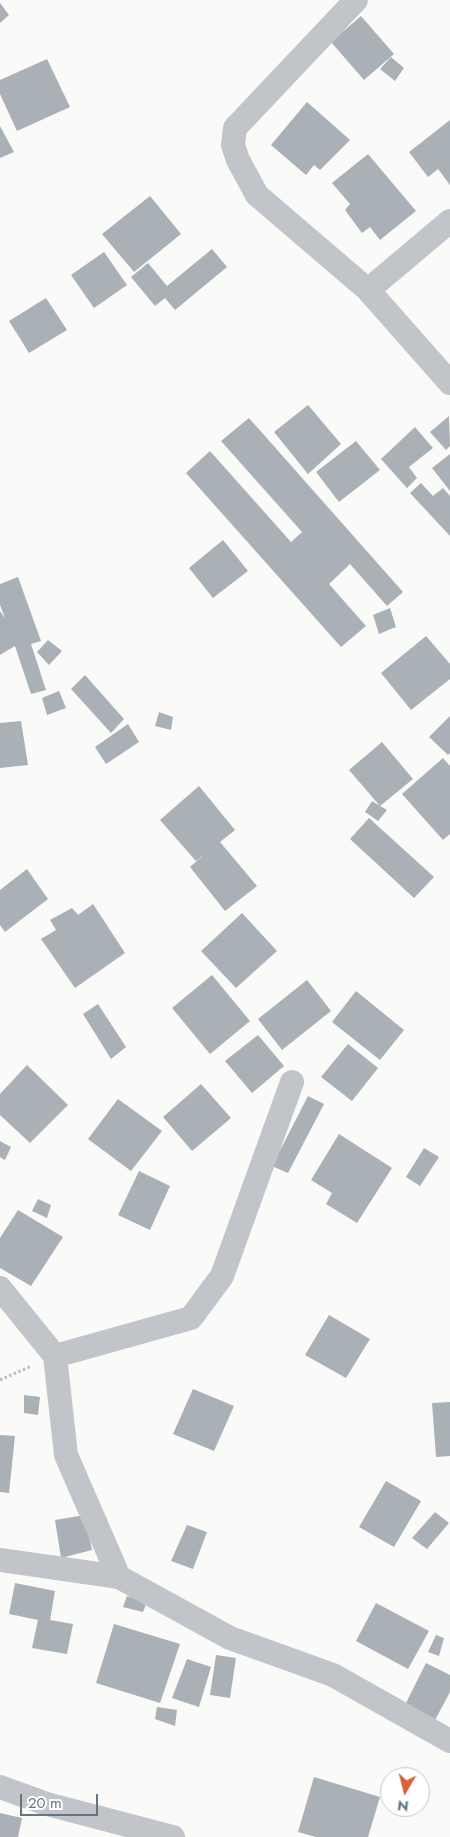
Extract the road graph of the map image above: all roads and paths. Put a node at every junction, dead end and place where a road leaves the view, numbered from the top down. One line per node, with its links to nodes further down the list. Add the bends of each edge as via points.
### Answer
1 (356, 0): 3 (street, via 234,128 233,145 257,196)
2 (450, 221): 3 (street)
3 (368, 290): 4 (street)
4 (450, 383)
5 (292, 1082): 7 (street, via 222,1276 191,1318)
6 (0, 1288): 7 (street)
7 (55, 1356): 8 (path); 10 (street, via 66,1455)
8 (0, 1380)
9 (0, 1560): 10 (street)
10 (119, 1577): 11 (street, via 230,1638 333,1675)
11 (450, 1741)
12 (0, 1787): 13 (street, via 47,1804)
13 (173, 1837)

